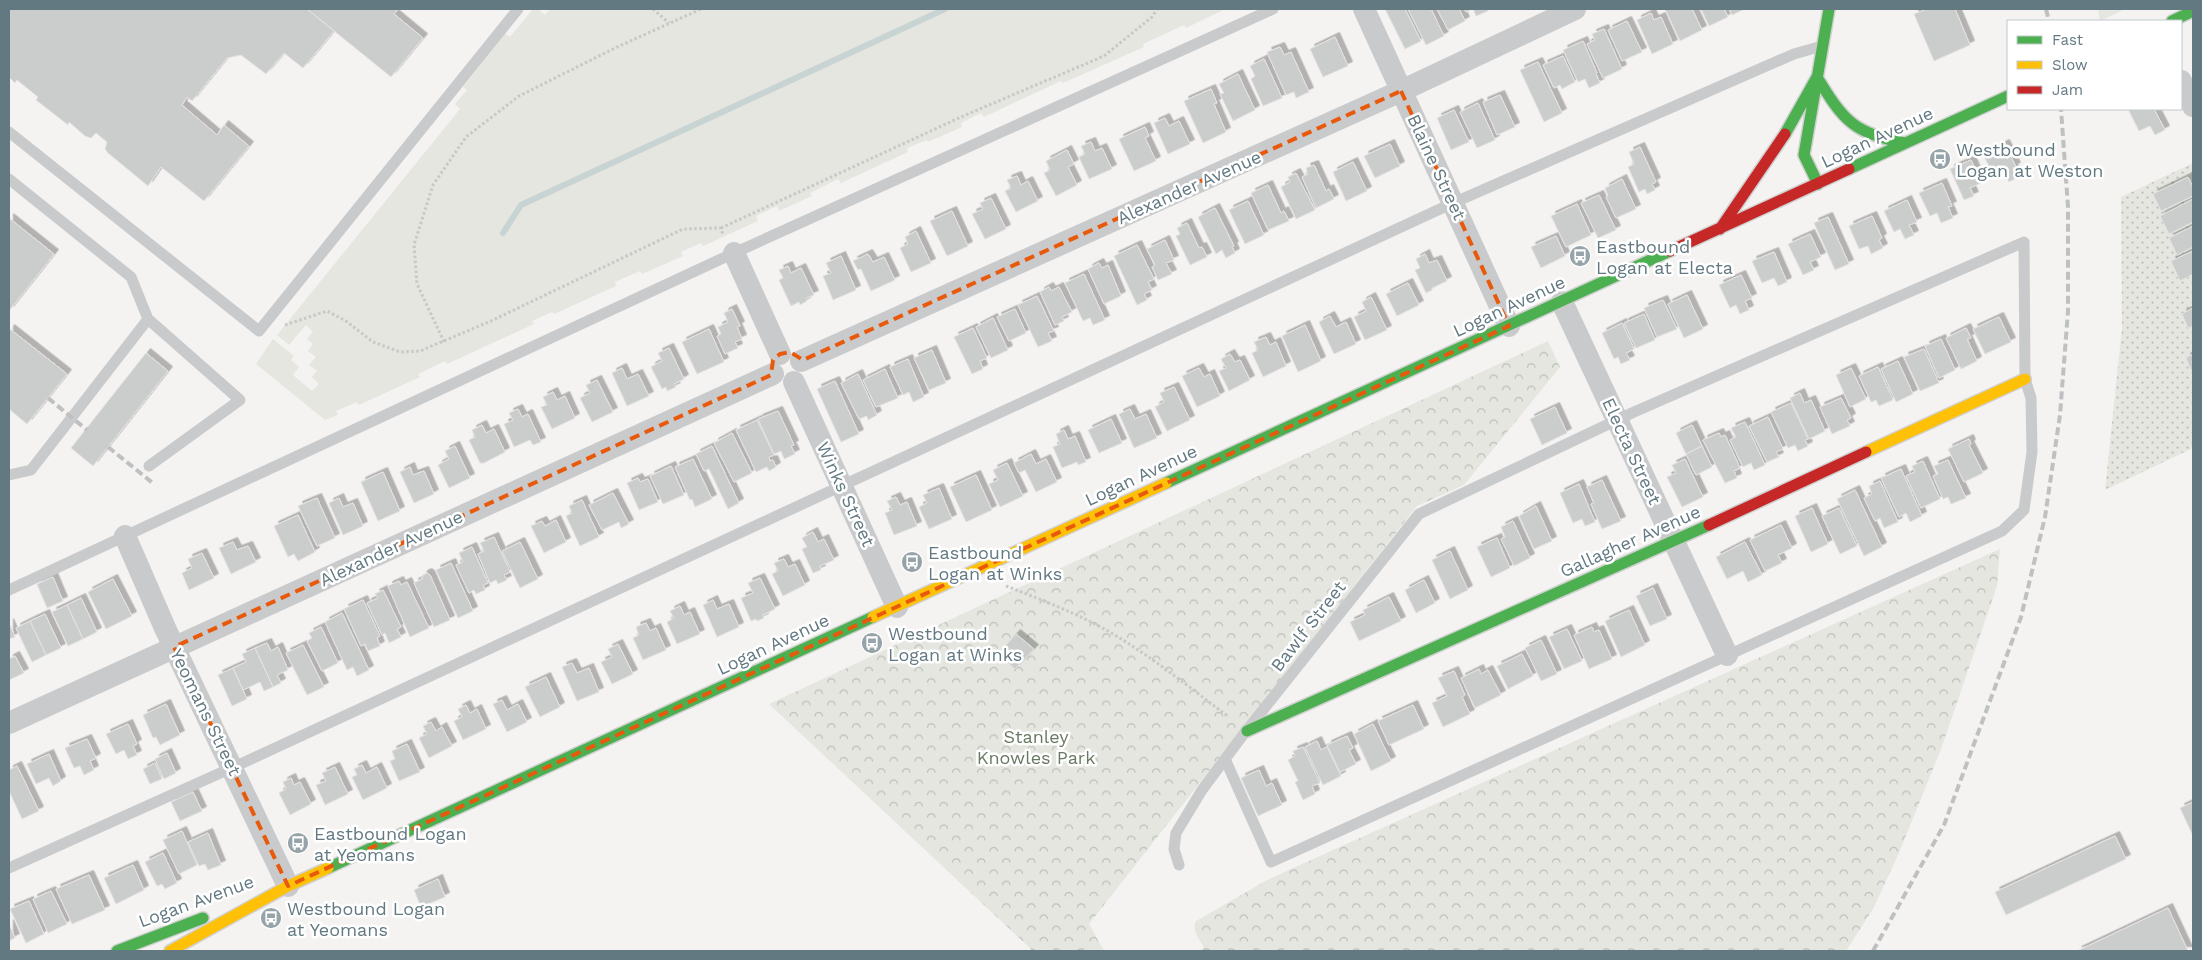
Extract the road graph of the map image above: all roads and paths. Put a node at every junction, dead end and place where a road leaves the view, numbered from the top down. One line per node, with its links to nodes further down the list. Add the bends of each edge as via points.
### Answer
1 (518, 9): 29 (lane)
2 (653, 9): 11 (path)
3 (701, 9): 11 (path)
4 (1157, 9): 23 (path, via 1152,17 1104,56 961,117)
5 (1273, 9): 25 (lane)
6 (1364, 9): 15 (street, Blaine Street)
7 (1575, 9): 15 (street, Alexander Avenue)
8 (1829, 9): 12 (main road)
9 (2193, 12): 10 (main road)
10 (2174, 20)
11 (669, 23): 30 (path, via 519,96 466,137 433,185 414,246 417,284)
12 (1822, 46): 13 (main road); 22 (lane, via 1794,54)
13 (1817, 76): 19 (main road, via 1839,112 1849,121 1872,135); 21 (main road, via 1804,155); 24 (main road, via 1779,145)
14 (2182, 82): 17 (street)
15 (1401, 91): 22 (street, Blaine Street); 31 (street, Alexander Avenue)
16 (2007, 96): 19 (main road, Logan Avenue)
17 (2193, 106)
18 (9, 132): 29 (lane)
19 (1905, 143): 21 (main road, Logan Avenue)
20 (9, 179): 27 (lane, via 131,277)
21 (1818, 184): 24 (main road, Logan Avenue)
22 (1454, 203): 28 (street, Blaine Street); 36 (lane)
23 (721, 228): 25 (path); 30 (path, via 683,229)
24 (1719, 229): 26 (main road, Logan Avenue)
25 (734, 253): 31 (street); 37 (lane)
26 (1562, 302): 28 (main road, Logan Avenue); 33 (street, Electa Street)
27 (148, 319): 34 (lane, via 240,400); 35 (lane, via 31,470)
28 (1509, 326): 41 (main road, Logan Avenue)
29 (259, 331): 30 (path, via 275,330 327,311 373,342 400,352 420,351)
30 (444, 342)
31 (785, 363): 36 (street, Winks Street, via 779,382 794,382); 42 (street, Alexander Avenue)
32 (2025, 379): 33 (lane, via 2024,242); 38 (main road, Gallagher Avenue); 43 (lane, via 2031,398 2032,452 2024,510 2002,531)
33 (1617, 420): 38 (street, Electa Street); 45 (lane, Bawlf Street, via 1420,514)
34 (149, 466)
35 (9, 475)
36 (841, 485): 41 (street, Winks Street); 47 (lane)
37 (125, 536): 40 (lane); 42 (street, Yeomans Street)
38 (1674, 541): 43 (street, Electa Street); 45 (main road, Gallagher Avenue)
39 (1006, 586): 45 (path, via 1098,626 1162,666)
40 (9, 590)
41 (897, 607): 50 (main road, Logan Avenue)
42 (174, 647): 44 (street, Alexander Avenue); 47 (street, Yeomans Street)
43 (1727, 656): 46 (lane, via 1271,862)
44 (9, 723)
45 (1247, 731): 46 (lane, Bawlf Street)
46 (1225, 759): 48 (lane, Bawlf Street, via 1176,833 1174,849)
47 (233, 768): 49 (lane); 50 (street, Yeomans Street)
48 (1179, 864)
49 (9, 868)
50 (288, 886): 51 (main road, Logan Avenue); 52 (main road, Logan Avenue)
51 (117, 951)
52 (170, 951)

